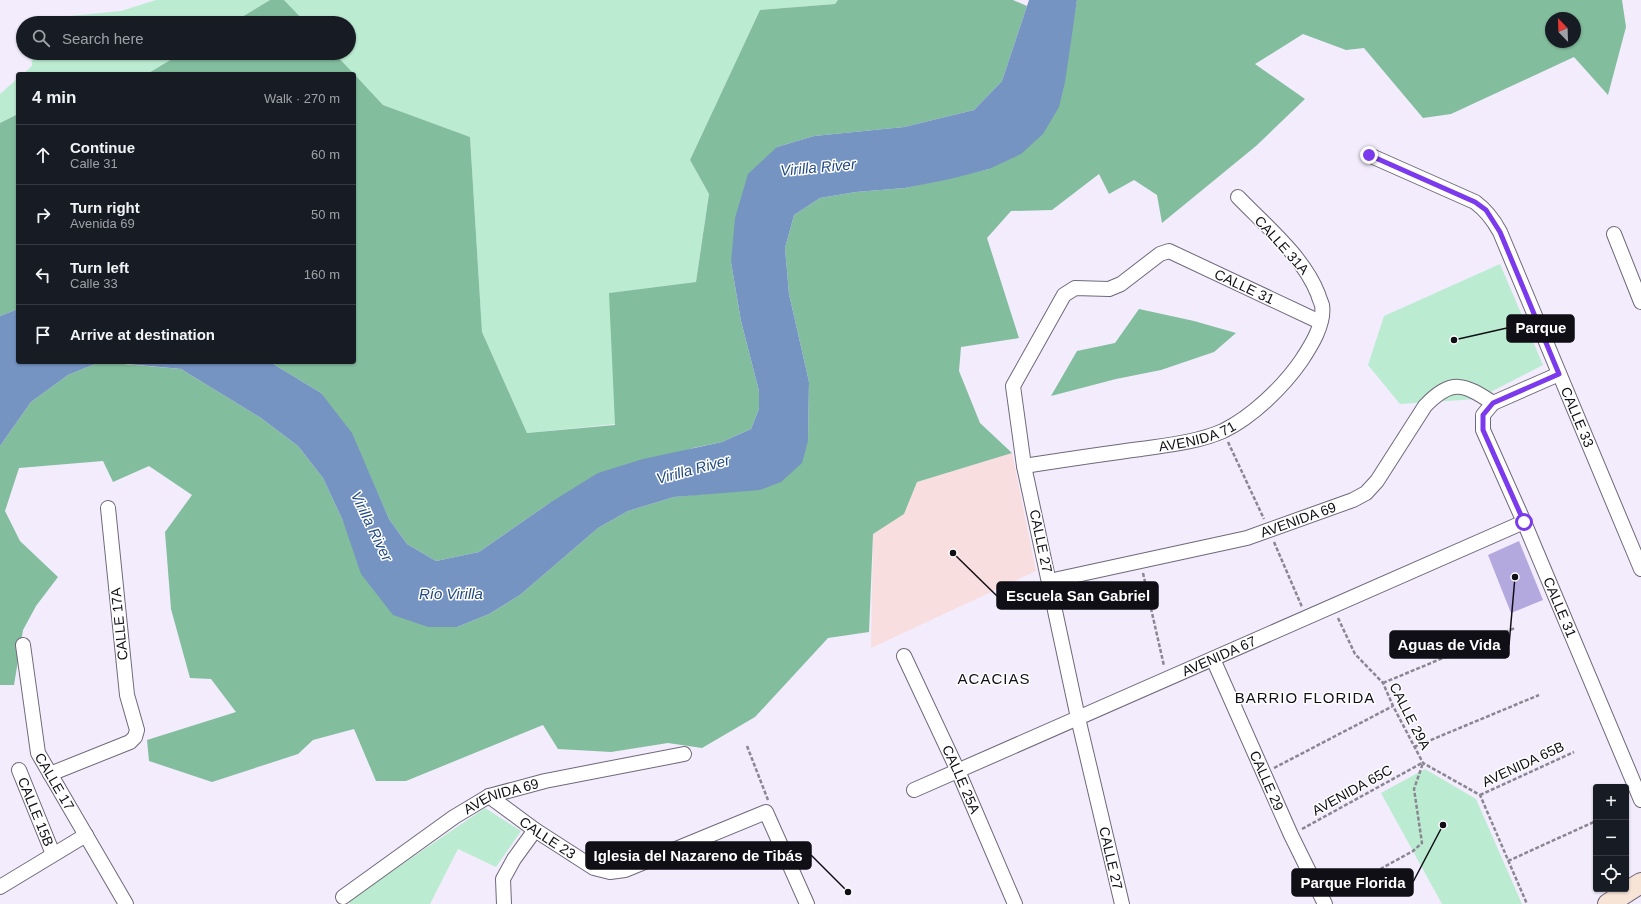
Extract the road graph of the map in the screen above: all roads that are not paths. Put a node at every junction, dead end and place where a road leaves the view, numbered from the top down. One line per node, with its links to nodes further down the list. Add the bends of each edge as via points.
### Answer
1 (1369, 155): 7 (street, CALLE 33, via 1475,202 1486,210 1500,232)
2 (1238, 197): 6 (street, CALLE 31A, via 1286,247 1312,279 1322,306)
3 (1614, 234): 5 (street)
4 (1169, 251): 6 (street, CALLE 31); 9 (street, CALLE 27, via 1160,254 1121,284 1110,289 1075,288 1064,295 1013,386)
5 (1641, 302)
6 (1320, 322): 9 (street, AVENIDA 71, via 1311,346 1292,375 1257,408 1223,431 1165,445)
7 (1559, 374): 8 (street); 12 (street, CALLE 33)
8 (1493, 403): 11 (street, CALLE 31, via 1483,415 1483,430); 13 (street, AVENIDA 69, via 1467,387 1459,386 1434,396 1377,481 1366,493 1353,500 1247,538)
9 (1024, 466): 13 (street, CALLE 27)
10 (108, 508): 21 (street, CALLE 17A, via 126,695 137,730 135,738 130,742)
11 (1524, 522): 16 (street, AVENIDA 67); 24 (street, CALLE 31)
12 (1641, 569)
13 (1049, 581): 17 (street, CALLE 27)
14 (23, 645): 21 (street, CALLE 17, via 38,753)
15 (904, 656): 20 (street, CALLE 25A)
16 (1213, 659): 17 (street, AVENIDA 67); 31 (street, CALLE 29, via 1263,774)
17 (1078, 718): 20 (street, AVENIDA 67); 36 (street, CALLE 27)
18 (684, 754): 23 (street, AVENIDA 69, via 545,781)
19 (19, 770): 27 (street, CALLE 15B)
20 (958, 771): 22 (street, AVENIDA 67); 35 (street, CALLE 25A)
21 (50, 774): 26 (street, CALLE 17)
22 (914, 790)
23 (489, 796): 25 (street, CALLE 23); 30 (street, AVENIDA 69)
24 (1641, 800)
25 (535, 830): 33 (street, via 503,879); 34 (street, CALLE 23, via 594,868 610,872 625,870 766,812)
26 (86, 835): 27 (street); 32 (street, CALLE 17)
27 (53, 854): 29 (street)
28 (1641, 883): 37 (street)
29 (0, 887)
30 (344, 897)
31 (1324, 903)
32 (126, 904)
33 (504, 904)
34 (807, 904)
35 (1015, 904)
36 (1122, 904)
37 (1608, 904)

